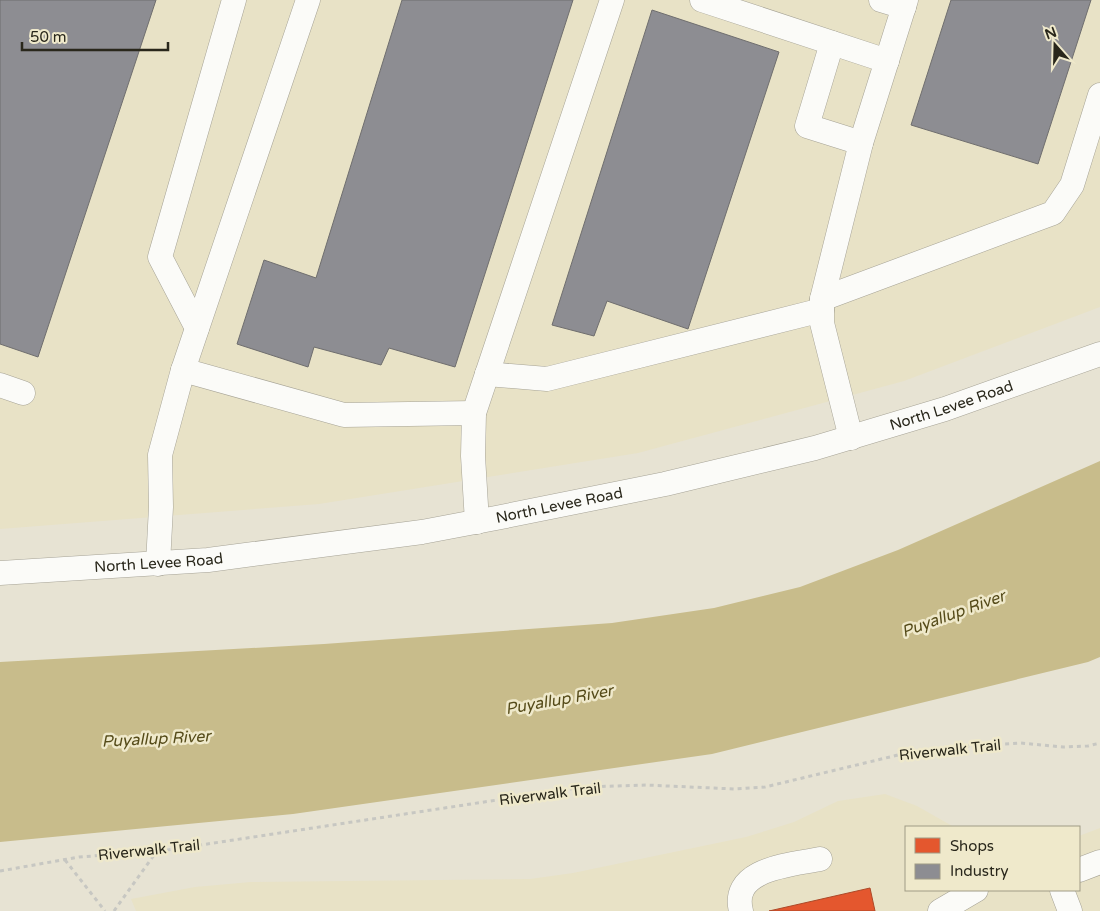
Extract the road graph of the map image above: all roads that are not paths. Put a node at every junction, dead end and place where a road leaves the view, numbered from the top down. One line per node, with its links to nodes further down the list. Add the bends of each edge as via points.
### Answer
1 (234, 0): 13 (street, via 160,257)
2 (308, 0): 13 (street)
3 (612, 0): 16 (street)
4 (702, 0): 7 (street)
5 (881, 0): 6 (street)
6 (905, 4): 8 (street)
7 (832, 43): 8 (street); 10 (street, via 807,126)
8 (887, 61): 10 (street)
9 (1100, 95): 11 (street)
10 (861, 143): 12 (street)
11 (1090, 154): 12 (street, via 1053,212)
12 (822, 304): 16 (street, via 547,379); 20 (street, via 822,322)
13 (197, 328): 15 (street)
14 (1100, 354): 20 (street, North Levee Road, via 1027,382)
15 (183, 370): 19 (street, via 344,415); 22 (street, via 160,455)
16 (487, 374): 19 (street)
17 (0, 385): 18 (street)
18 (23, 393)
19 (474, 413): 21 (street)
20 (851, 438): 21 (street, North Levee Road, via 665,484)
21 (477, 522): 22 (street, North Levee Road, via 270,553)
22 (158, 564): 23 (street, North Levee Road)
23 (0, 573)
24 (820, 859): 29 (street, via 758,873 742,891)
25 (1100, 862): 26 (street)
26 (1080, 870)
27 (974, 891): 30 (street)
28 (1062, 891): 31 (street)
29 (741, 911)
30 (940, 911)
31 (1070, 911)

